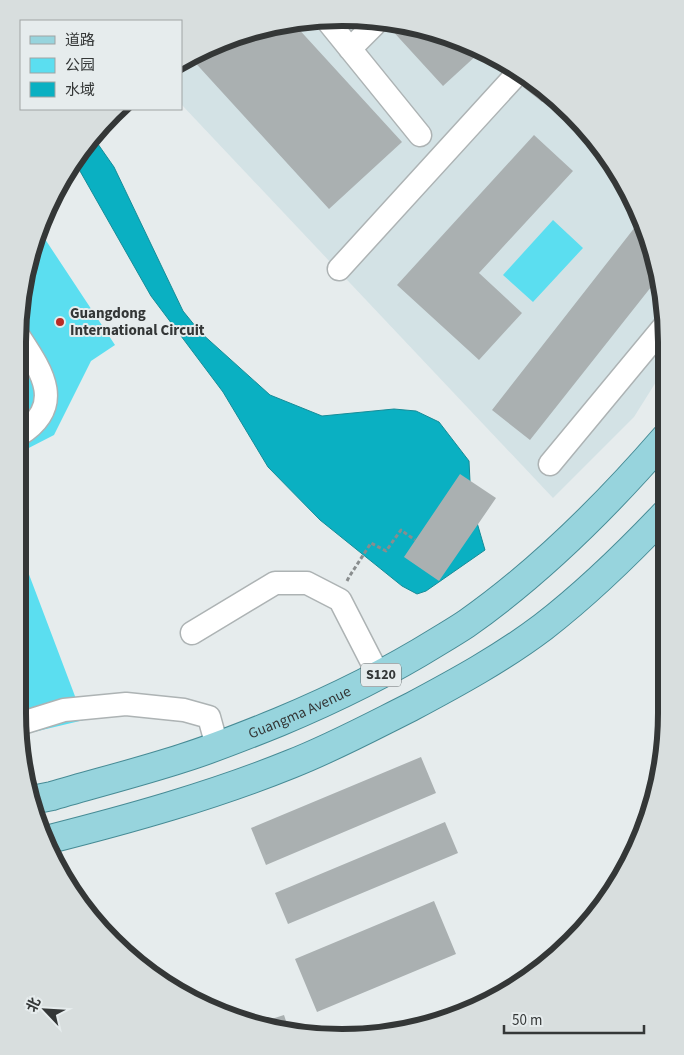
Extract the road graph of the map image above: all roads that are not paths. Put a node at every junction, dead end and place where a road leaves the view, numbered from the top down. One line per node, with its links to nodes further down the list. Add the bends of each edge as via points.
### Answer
1 (332, 26): 3 (lane)
2 (371, 28): 3 (lane)
3 (350, 49): 5 (lane)
4 (514, 77): 6 (lane)
5 (420, 135)
6 (339, 269)
7 (658, 334): 11 (lane)
8 (26, 348): 9 (lane, via 43,377 46,396 42,413)
9 (26, 430)
10 (658, 446): 14 (main road, Guangma Avenue / S120, via 584,524 526,577 466,624)
11 (550, 464)
12 (658, 521): 18 (main road, via 635,546 543,627 443,690 348,740 224,789)
13 (192, 633): 14 (lane, via 275,583 307,583 340,600)
14 (379, 676): 16 (main road, Guangma Avenue / S120, via 309,710)
15 (26, 722): 16 (lane, via 64,710 126,704 184,710 209,717)
16 (217, 746): 17 (main road, Guangma Avenue / S120)
17 (38, 799)
18 (52, 838)

